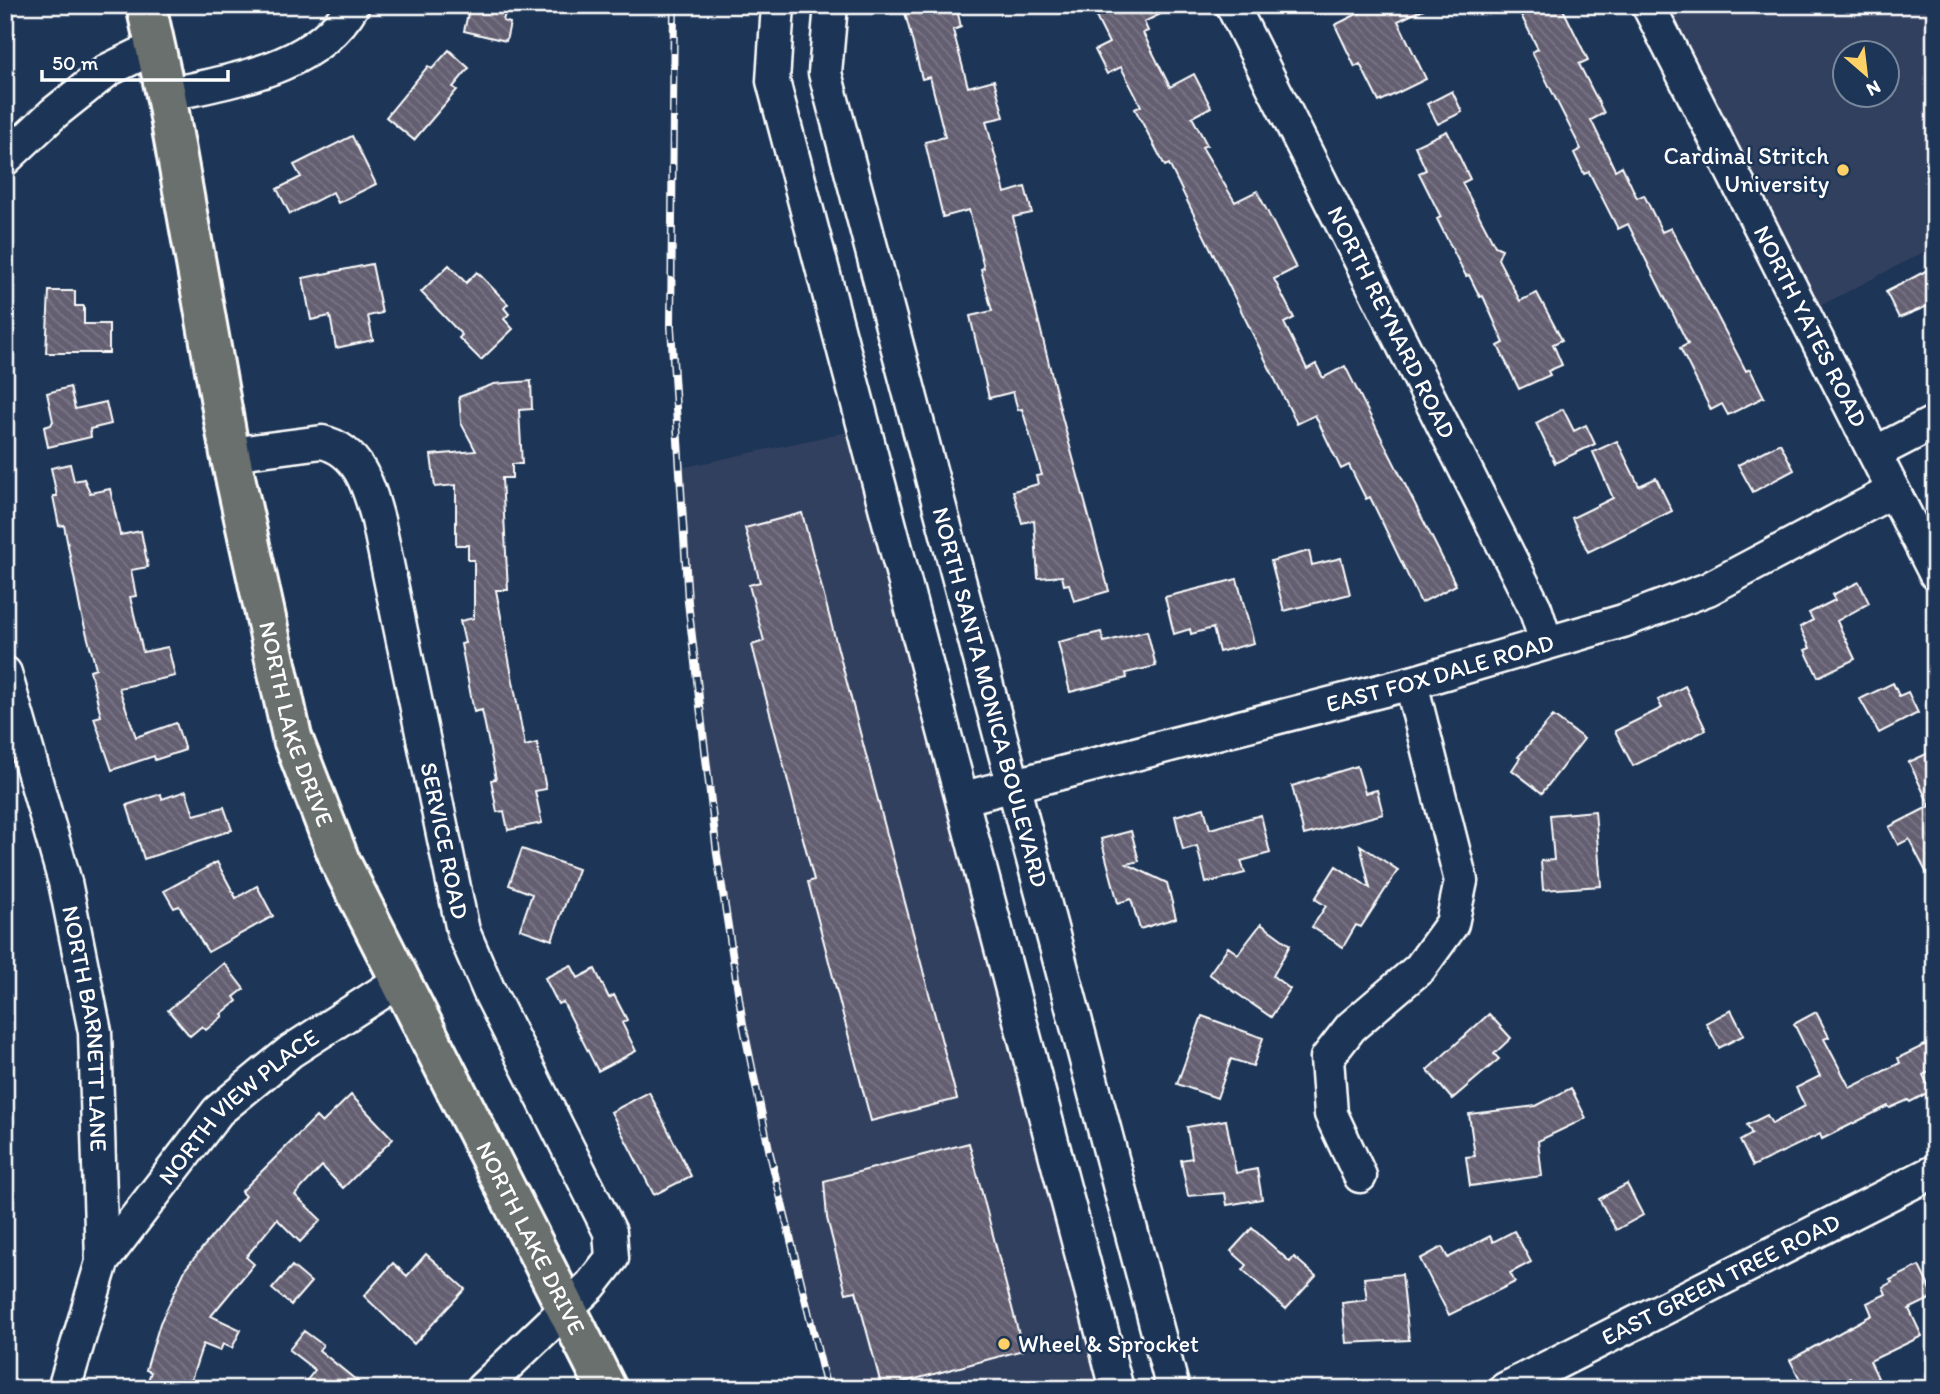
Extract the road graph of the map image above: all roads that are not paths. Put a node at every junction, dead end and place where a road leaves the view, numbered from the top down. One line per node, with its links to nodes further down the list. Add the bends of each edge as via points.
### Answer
1 (146, 5): 7 (main road, NORTH LAKE DRIVE)
2 (353, 5): 8 (street, via 325,38 293,60)
3 (778, 5): 19 (street, NORTH SANTA MONICA BOULEVARD, via 773,81)
4 (831, 5): 18 (street, NORTH SANTA MONICA BOULEVARD, via 825,73)
5 (1232, 5): 15 (street, NORTH REYNARD ROAD, via 1535,608)
6 (1648, 5): 11 (street, NORTH YATES ROAD)
7 (155, 47): 8 (main road, NORTH LAKE DRIVE); 9 (street, via 108,70)
8 (166, 95): 12 (main road, NORTH LAKE DRIVE)
9 (5, 159)
10 (1935, 422): 11 (street)
11 (1875, 453): 13 (street, NORTH YATES ROAD)
12 (230, 454): 20 (main road, NORTH LAKE DRIVE, via 292,737 341,861); 24 (street, SERVICE ROAD, via 335,444 348,454 367,485 463,931 610,1233 612,1258)
13 (1893, 491): 14 (street, NORTH YATES ROAD); 15 (street, EAST FOX DALE ROAD, via 1708,589 1623,621)
14 (1935, 573)
15 (1546, 642): 17 (street, EAST FOX DALE ROAD)
16 (5, 673): 23 (street, NORTH BARNETT LANE, via 65,882 95,1032)
17 (1410, 683): 18 (street, EAST FOX DALE ROAD); 22 (street, via 1461,881 1452,924 1420,968 1351,1027 1327,1058 1331,1114)
18 (1012, 783): 19 (street, EAST FOX DALE ROAD); 29 (street, NORTH SANTA MONICA BOULEVARD)
19 (964, 798): 28 (street, NORTH SANTA MONICA BOULEVARD)
20 (401, 980): 23 (street, NORTH VIEW PLACE, via 291,1051 218,1111); 24 (main road, NORTH LAKE DRIVE)
21 (1935, 1171): 30 (street, EAST GREEN TREE ROAD)
22 (1360, 1176)
23 (102, 1262): 25 (street, NORTH BARNETT LANE)
24 (566, 1309): 26 (street); 27 (main road, NORTH LAKE DRIVE)
25 (64, 1389)
26 (482, 1389)
27 (607, 1389)
28 (1117, 1389)
29 (1173, 1389)
30 (1505, 1389)

